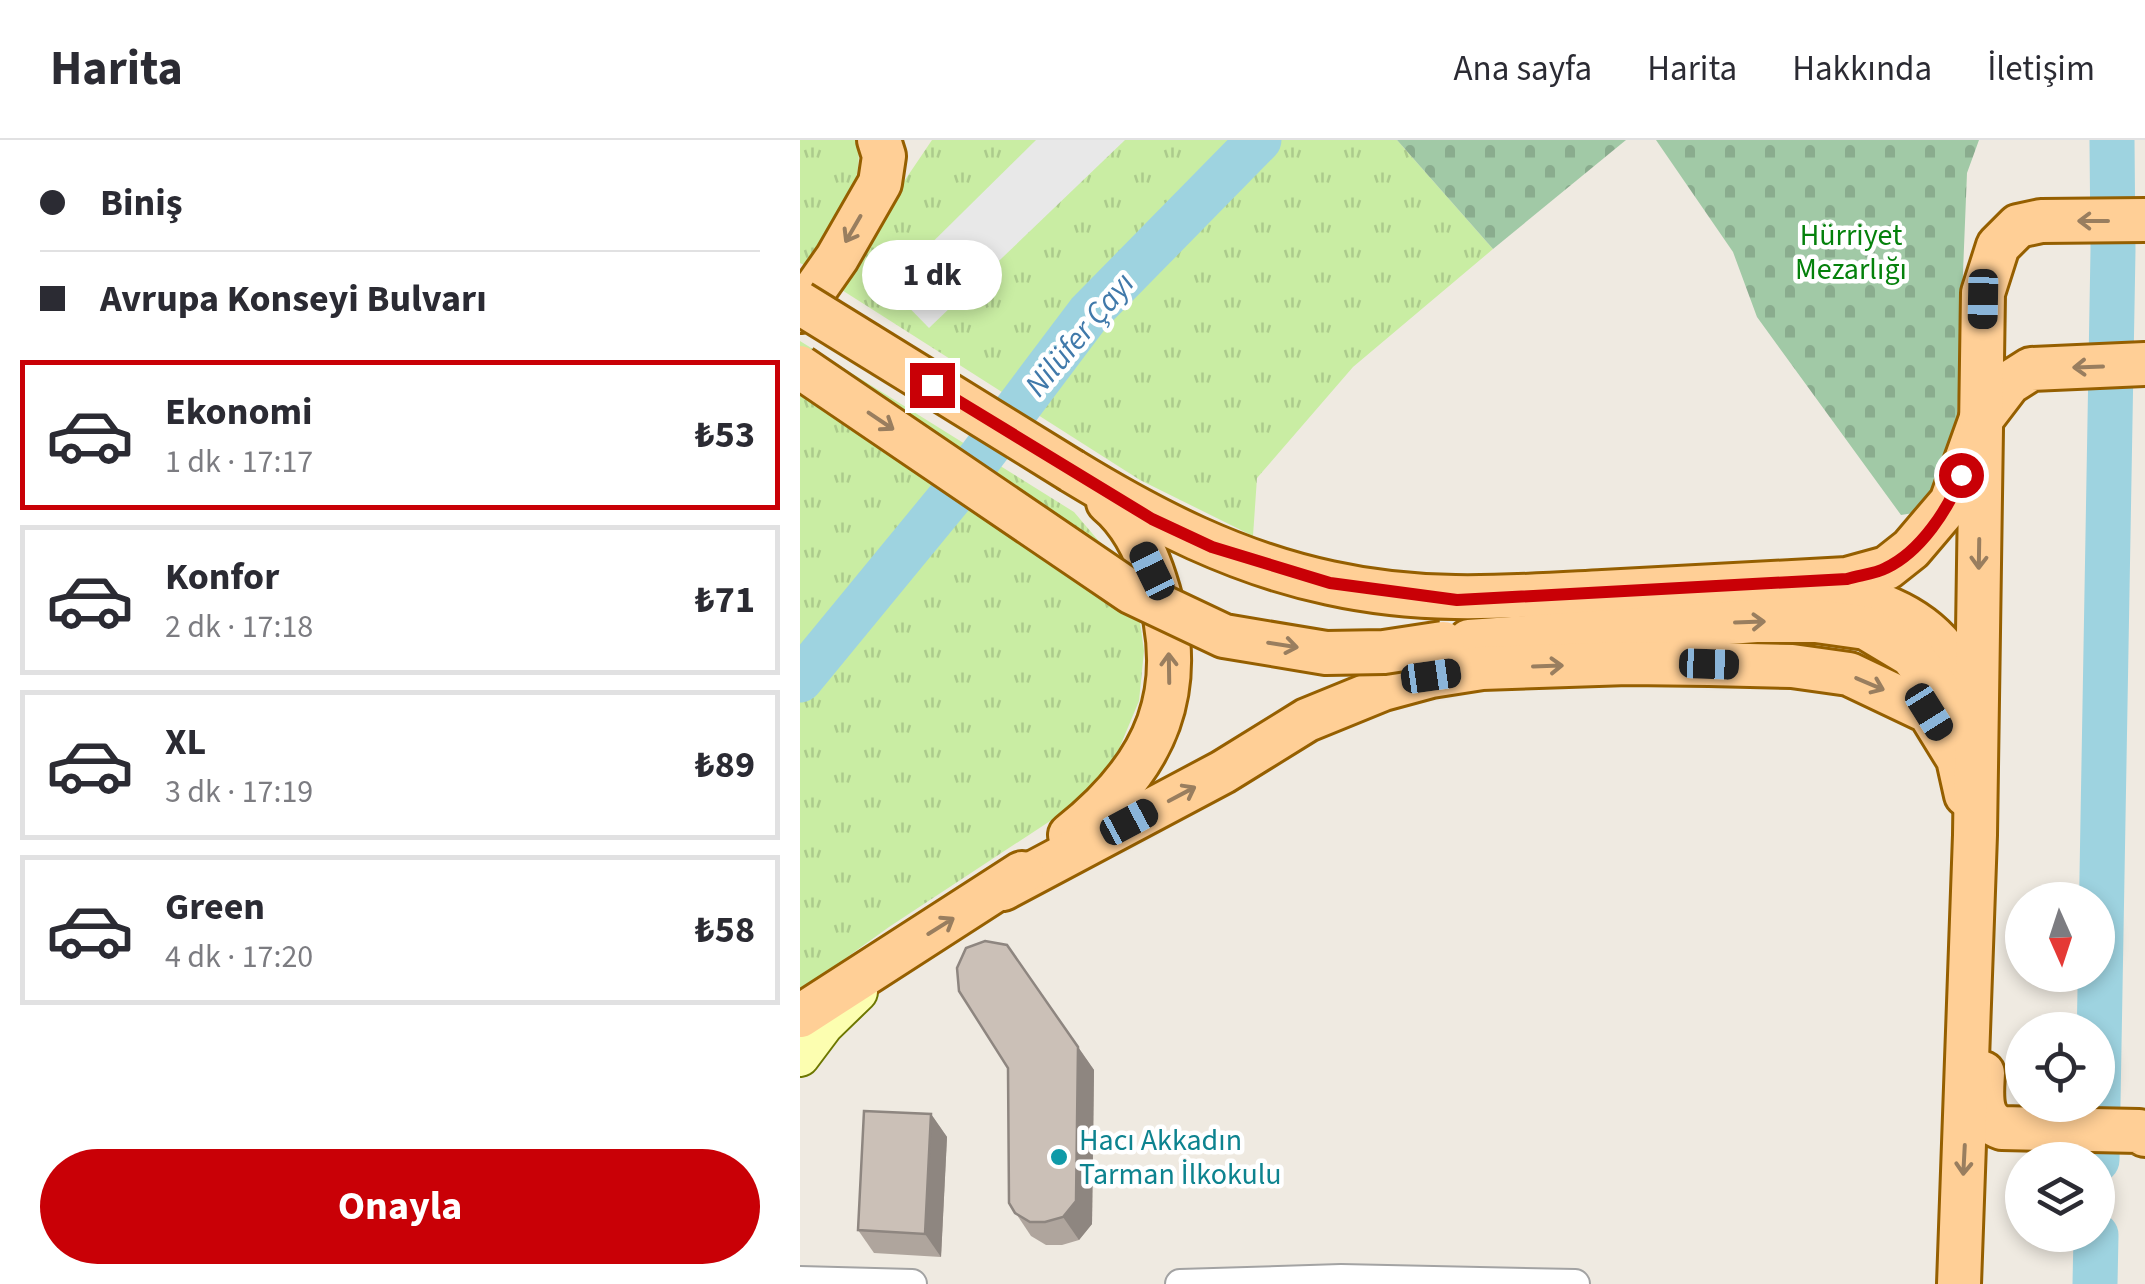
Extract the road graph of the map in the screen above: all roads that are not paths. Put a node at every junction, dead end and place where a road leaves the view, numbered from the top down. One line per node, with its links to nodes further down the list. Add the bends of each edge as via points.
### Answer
1 (878, 140): 4 (main road, one-way to 4, via 884,156 880,182)
2 (2144, 221): 7 (main road, one-way to 7, via 2042,221 2018,226 1998,246 1983,299)
3 (800, 303): 8 (main road, bridge)
4 (800, 312)
5 (2145, 364): 7 (main road, one-way to 7, via 2031,369 2009,382)
6 (800, 367): 11 (main road, one-way to 11, bridge, via 1131,592 1224,636 1326,653 1756,621 1866,628 1911,655 1938,689 1960,727)
7 (1980, 421): 9 (main road, via 1951,502 1912,549 1887,568); 10 (main road, one-way to 10)
8 (1072, 472): 9 (main road, via 1212,547 1391,594 1457,600); 13 (main road, one-way to 8, via 1125,783 1154,733 1170,682 1167,616 1152,571 1118,510)
9 (1793, 582): 10 (main road, via 1880,603 1911,618 1946,651)
10 (1976, 724): 11 (main road); 17 (main road, via 1996,832 1984,1113 1992,1124)
11 (1976, 779): 12 (main road)
12 (1975, 835): 13 (main road, one-way to 12, via 1307,720 1383,689 1482,668 1709,664 1848,674 1929,712 1958,759); 18 (main road, one-way to 18)
13 (1003, 888): 14 (main road, one-way to 13)
14 (900, 952): 15 (main road); 16 (main road)
15 (800, 1016)
16 (800, 1057)
17 (2142, 1133)
18 (1959, 1270)
19 (800, 1281): 23 (street)
20 (1340, 1282): 21 (street); 25 (street)
21 (1440, 1282): 22 (street)
22 (1545, 1283): 26 (street)
23 (834, 1284): 24 (street)
24 (912, 1284)
25 (1180, 1284)
26 (1575, 1284)

